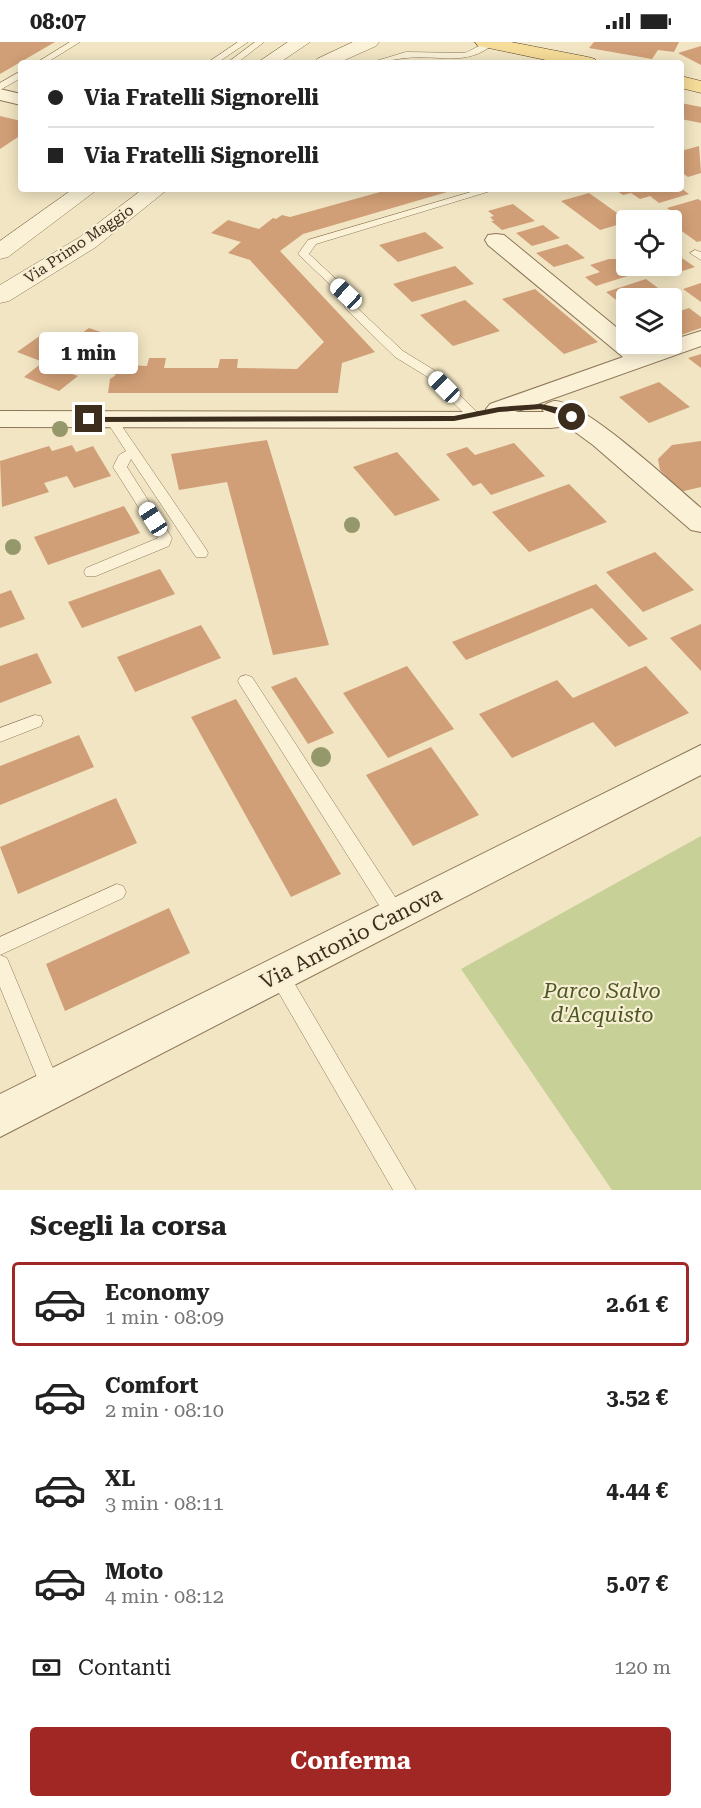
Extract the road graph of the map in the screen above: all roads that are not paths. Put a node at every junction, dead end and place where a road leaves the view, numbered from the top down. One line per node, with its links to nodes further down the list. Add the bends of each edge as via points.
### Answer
1 (76, 42): 8 (lane)
2 (244, 42): 9 (lane)
3 (260, 42): 10 (lane)
4 (301, 42): 11 (street)
5 (330, 42): 12 (street)
6 (370, 42): 13 (street)
7 (487, 43): 14 (lane, via 468,56 406,55); 15 (main road)
8 (45, 60)
9 (216, 60)
10 (235, 60)
11 (271, 60)
12 (301, 60)
13 (330, 60)
14 (385, 60)
15 (573, 60)
16 (18, 76): 18 (lane)
17 (684, 83): 19 (main road)
18 (0, 87)
19 (701, 87)
20 (0, 94): 21 (street)
21 (18, 99)
22 (153, 192): 28 (street, Via Primo Maggio, via 88,242)
23 (482, 192): 31 (lane, via 312,242 303,254 346,294 350,306 399,354 430,373)
24 (94, 196): 26 (street, Via Primo Maggio); 27 (street, Via Primo Maggio)
25 (496, 240): 30 (street)
26 (0, 252)
27 (0, 278)
28 (0, 296)
29 (701, 338): 30 (street)
30 (640, 359): 31 (street)
31 (476, 416): 33 (street); 35 (street, via 551,420 572,417)
32 (0, 419): 33 (street)
33 (111, 419): 34 (lane)
34 (133, 452): 36 (lane); 37 (lane, via 120,467 165,538 164,543)
35 (701, 523)
36 (201, 553)
37 (91, 572)
38 (246, 681): 43 (lane)
39 (35, 721): 40 (lane)
40 (0, 735)
41 (701, 759): 43 (street, Via Antonio Canova)
42 (117, 892): 44 (lane)
43 (396, 915): 46 (street, Via Antonio Canova)
44 (0, 945)
45 (0, 964): 47 (lane)
46 (279, 975): 47 (street, Via Antonio Canova); 49 (lane)
47 (52, 1090): 48 (street, Via Antonio Canova)
48 (0, 1116)
49 (405, 1190)

